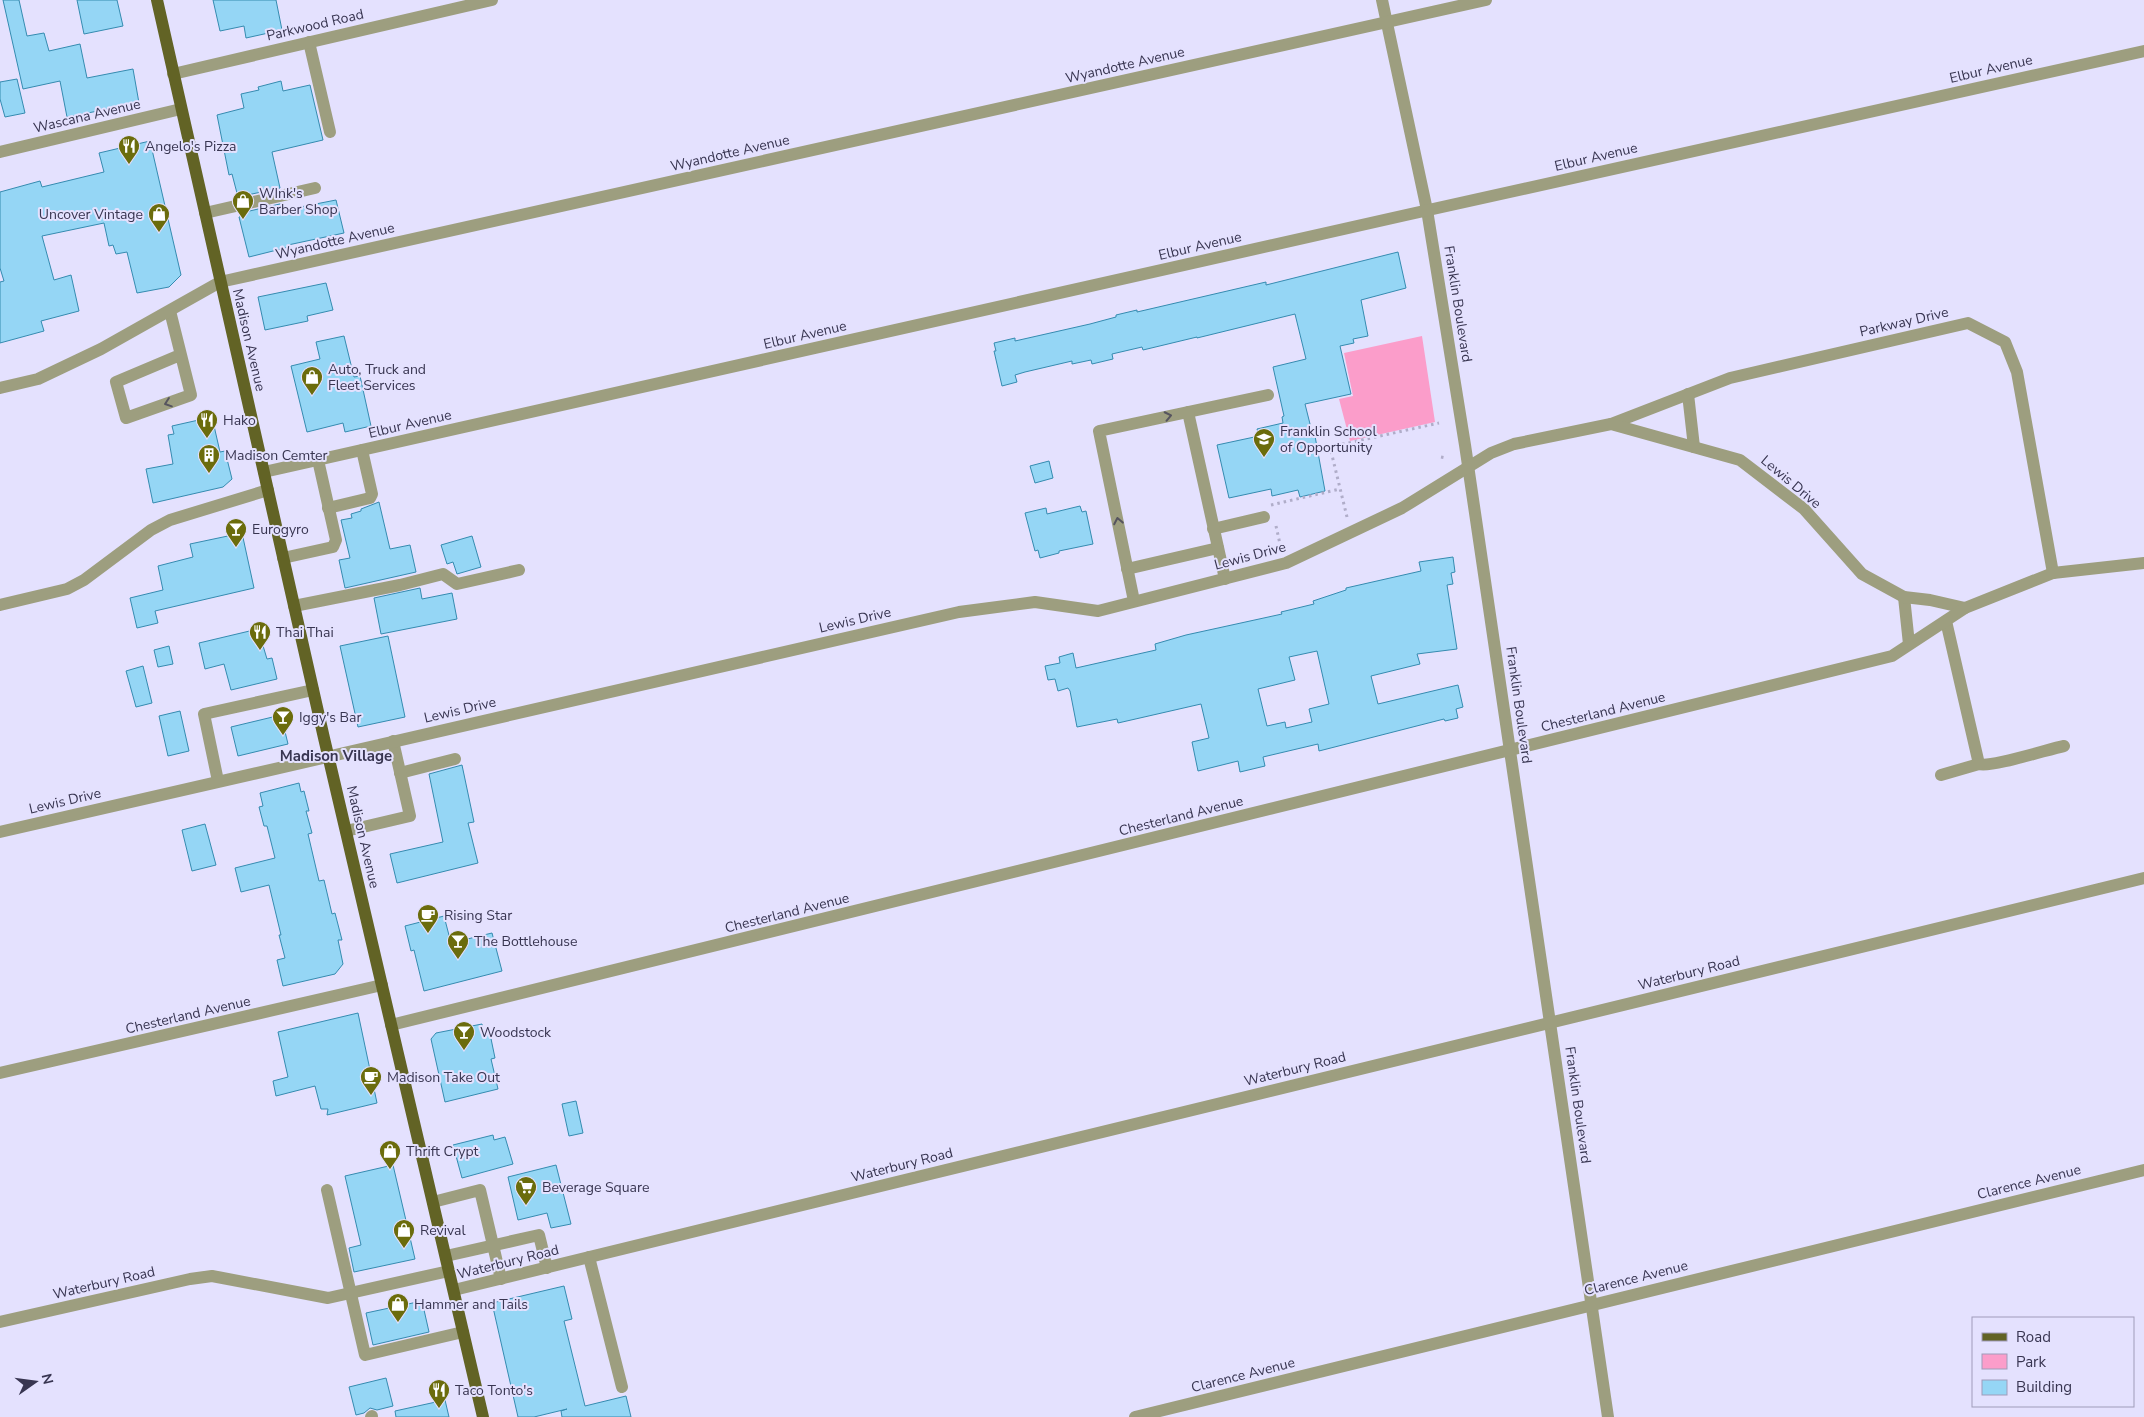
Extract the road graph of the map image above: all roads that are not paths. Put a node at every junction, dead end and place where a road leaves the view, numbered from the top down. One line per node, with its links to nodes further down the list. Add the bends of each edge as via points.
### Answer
1 (156, 0): 8 (main road, Madison Avenue)
2 (492, 0): 6 (street, Parkwood Road)
3 (1382, 0): 5 (street, Franklin Boulevard)
4 (1486, 0): 5 (street, Wyandotte Avenue)
5 (1386, 22): 13 (street, Franklin Boulevard); 15 (street, Wyandotte Avenue)
6 (309, 42): 8 (street, Parkwood Road); 10 (street)
7 (2144, 51): 13 (street, Elbur Avenue)
8 (173, 74): 9 (main road, Madison Avenue)
9 (181, 109): 11 (street, Wascana Avenue); 14 (main road, Madison Avenue)
10 (330, 132)
11 (0, 152)
12 (315, 188): 14 (street)
13 (1428, 210): 24 (street, Elbur Avenue); 26 (street, Franklin Boulevard)
14 (205, 213): 15 (main road, Madison Avenue)
15 (220, 282): 16 (street, Wyandotte Avenue); 27 (main road, Madison Avenue)
16 (170, 311): 17 (street); 18 (street, Wyandotte Avenue, via 38,379)
17 (180, 355): 17 (street, one-way to 17, via 191,395 126,418 116,382)
18 (0, 388)
19 (1688, 394): 22 (street, Parkway Drive); 23 (street); 37 (street, Parkway Drive, via 1730,378 1968,323 2005,342 2017,372)
20 (1268, 396): 21 (street)
21 (1188, 412): 31 (street); 35 (street, one-way to 21, via 1099,431)
22 (1611, 424): 23 (street, Lewis Drive); 26 (street, Lewis Drive, via 1514,444)
23 (1694, 447): 39 (street, Lewis Drive, via 1740,460 1804,509 1862,574)
24 (362, 450): 25 (street, Elbur Avenue); 29 (street, via 372,494 370,498)
25 (318, 460): 27 (street, Elbur Avenue); 29 (street)
26 (1468, 466): 38 (street, Lewis Drive, via 1402,508 1286,563); 49 (street, Franklin Boulevard)
27 (264, 472): 28 (main road, Madison Avenue)
28 (268, 490): 33 (main road, Madison Avenue); 41 (street, via 170,520 67,589)
29 (328, 508): 33 (street, via 336,540 333,547)
30 (1270, 516): 31 (street)
31 (1213, 529): 32 (street)
32 (1218, 548): 35 (street); 38 (street)
33 (283, 558): 42 (main road, Madison Avenue)
34 (2144, 563): 37 (street)
35 (1127, 569): 40 (street)
36 (519, 570): 42 (street, via 457,584 442,574)
37 (2053, 573): 43 (street)
38 (1225, 579): 40 (street, Lewis Drive)
39 (1904, 597): 43 (street, Lewis Drive); 45 (street)
40 (1134, 601): 47 (street, Lewis Drive, via 1098,611 1035,602 958,612)
41 (0, 605)
42 (294, 606): 46 (main road, Madison Avenue)
43 (1965, 608): 44 (street, Chesterland Avenue)
44 (1946, 621): 45 (street, Chesterland Avenue); 52 (street)
45 (1909, 644): 49 (street, Chesterland Avenue, via 1892,656)
46 (313, 690): 50 (main road, Madison Avenue); 55 (street, via 204,714)
47 (392, 741): 50 (street, Lewis Drive); 53 (street)
48 (2064, 746): 52 (street)
49 (1510, 751): 60 (street, Franklin Boulevard); 61 (street, Chesterland Avenue)
50 (328, 756): 55 (street, Lewis Drive); 56 (main road, Madison Avenue)
51 (455, 759): 53 (street)
52 (1979, 764): 54 (street)
53 (400, 773): 56 (street, via 410,816)
54 (1941, 775)
55 (218, 781): 57 (street, Lewis Drive)
56 (346, 831): 59 (main road, Madison Avenue)
57 (0, 832)
58 (2144, 878): 60 (street, Waterbury Road)
59 (382, 985): 61 (main road, Madison Avenue); 62 (street, Chesterland Avenue)
60 (1550, 1022): 68 (street, Waterbury Road); 74 (street, Franklin Boulevard)
61 (392, 1025): 65 (main road, Madison Avenue)
62 (0, 1074)
63 (2144, 1170): 74 (street, Clarence Avenue)
64 (327, 1190): 73 (street)
65 (433, 1202): 66 (street, via 480,1190); 67 (main road, Madison Avenue)
66 (493, 1245): 67 (street); 69 (street, via 539,1235); 71 (street)
67 (446, 1256): 70 (main road, Madison Avenue)
68 (589, 1257): 69 (street, Waterbury Road); 77 (street)
69 (547, 1268): 71 (street, Waterbury Road)
70 (449, 1271): 72 (main road, Madison Avenue); 73 (street, Waterbury Road)
71 (501, 1279): 72 (street, Waterbury Road)
72 (454, 1290): 76 (main road, Madison Avenue)
73 (349, 1294): 75 (street, Waterbury Road, via 328,1298 212,1276); 76 (street, via 365,1355)
74 (1591, 1305): 79 (street, Clarence Avenue); 80 (street, Franklin Boulevard)
75 (0, 1322)
76 (463, 1332): 78 (main road, Madison Avenue)
77 (622, 1387)
78 (483, 1417)
79 (1135, 1417)
80 (1608, 1417)

